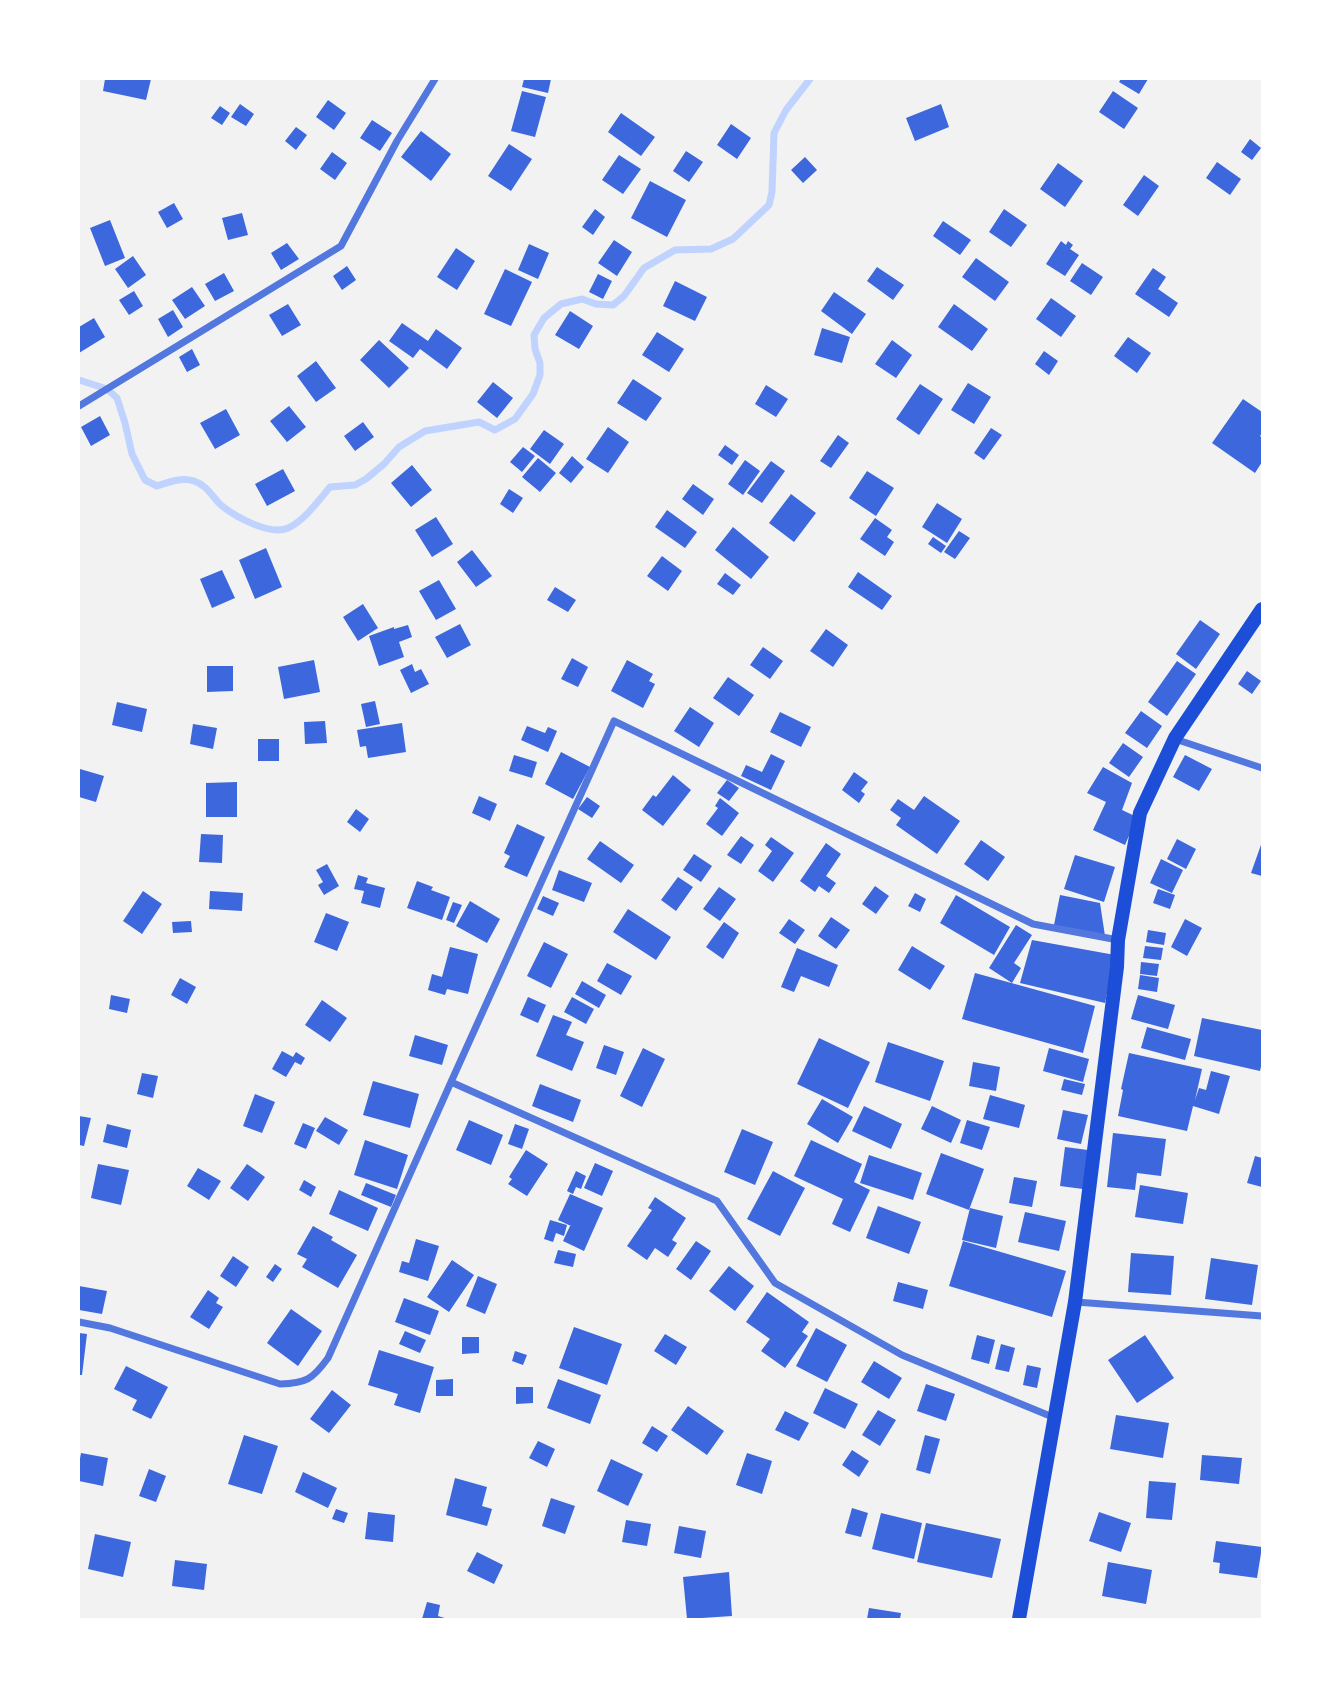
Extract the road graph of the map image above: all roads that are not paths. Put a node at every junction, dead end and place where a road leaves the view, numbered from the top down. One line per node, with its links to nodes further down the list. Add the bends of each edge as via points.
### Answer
1 (435, 79): 2 (street, via 341,246)
2 (79, 406)
3 (1262, 609): 4 (main road)
4 (1175, 738): 5 (street); 6 (main road, via 1140,813)
5 (1262, 768)
6 (1118, 940): 7 (street, via 1033,924 614,721); 8 (main road)
7 (451, 1082): 10 (street, via 328,1358 315,1375 301,1383 279,1384); 11 (street, via 717,1201 775,1283 902,1354)
8 (1075, 1302): 9 (street); 11 (main road)
9 (1262, 1316)
10 (79, 1322)
11 (1055, 1418): 12 (main road)
12 (1019, 1619)

